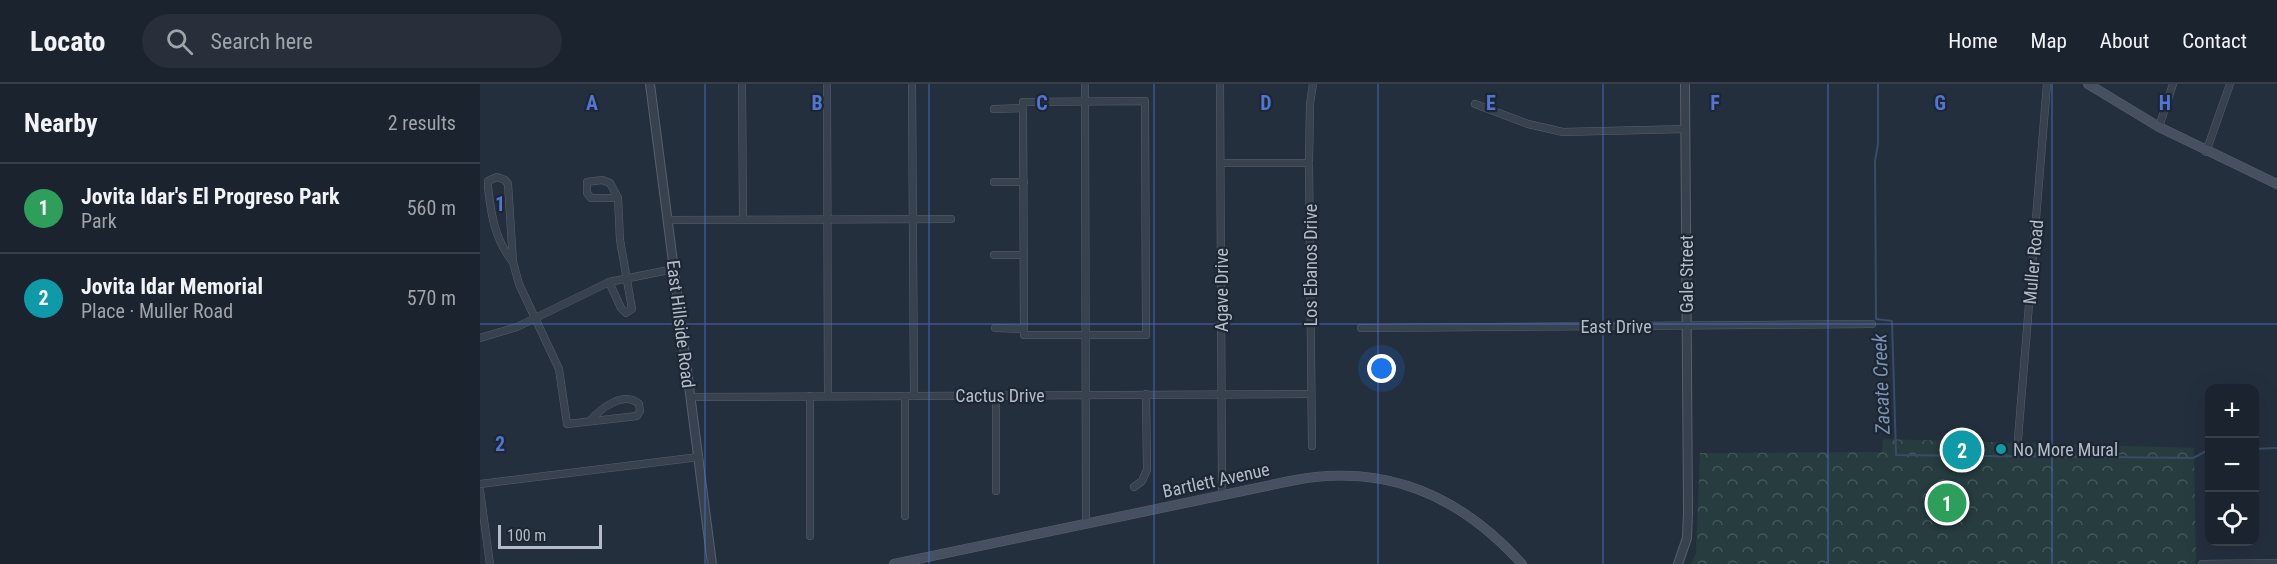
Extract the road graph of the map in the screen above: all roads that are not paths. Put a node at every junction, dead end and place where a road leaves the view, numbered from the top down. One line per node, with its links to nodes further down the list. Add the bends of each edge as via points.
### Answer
1 (650, 84): 30 (street, East Hillside Road)
2 (742, 84): 26 (street)
3 (827, 84): 27 (street)
4 (912, 84): 28 (street)
5 (1084, 84): 13 (street)
6 (1220, 84): 21 (street, Agave Drive)
7 (1313, 84): 20 (street, Los Ebanos Drive)
8 (1685, 84): 18 (street, Gale Street)
9 (2048, 84): 56 (street, Muller Road)
10 (2088, 84): 17 (main road)
11 (2173, 84): 17 (street)
12 (2230, 84): 19 (street)
13 (1084, 101): 15 (street); 43 (street); 43 (street, via 1145,101 1146,335)
14 (1475, 104): 18 (street, via 1563,132)
15 (1023, 105): 16 (street); 23 (street)
16 (994, 109)
17 (2159, 128): 19 (main road)
18 (1685, 129): 39 (street, Gale Street)
19 (2206, 152): 24 (main road)
20 (1309, 162): 21 (street); 47 (street, Los Ebanos Drive)
21 (1221, 163): 46 (street, Agave Drive)
22 (994, 182): 23 (street)
23 (1024, 182): 32 (street)
24 (2277, 184)
25 (618, 198): 25 (street, via 610,183 587,182 591,198); 35 (street)
26 (743, 219): 27 (street); 30 (street)
27 (828, 219): 28 (street); 51 (street)
28 (913, 219): 29 (street); 53 (street)
29 (951, 219)
30 (668, 220): 34 (street, East Hillside Road)
31 (994, 255): 32 (street)
32 (1024, 255): 42 (street)
33 (513, 262): 33 (street, via 508,184 497,177 488,182 492,222); 37 (street)
34 (674, 269): 35 (street); 54 (street, East Hillside Road)
35 (627, 276): 36 (street); 36 (street, via 632,309 627,313)
36 (609, 282): 37 (street)
37 (536, 318): 44 (street); 55 (street, via 559,369 567,424)
38 (1872, 324): 39 (street, East Drive)
39 (1686, 325): 41 (street, East Drive); 73 (street, Gale Street, via 1687,538)
40 (994, 328): 42 (street)
41 (1361, 328)
42 (1024, 332): 43 (street)
43 (1085, 335): 49 (street)
44 (480, 338)
45 (1146, 394): 46 (street, Cactus Drive); 49 (street, Cactus Drive); 60 (street, via 1147,470)
46 (1221, 394): 47 (street, Cactus Drive); 63 (street, Agave Drive)
47 (1310, 394): 57 (street, Los Ebanos Drive)
48 (996, 395): 49 (street, Cactus Drive); 53 (street, Cactus Drive); 62 (street)
49 (1086, 395): 65 (street)
50 (810, 396): 51 (street, Cactus Drive); 54 (street, Cactus Drive); 66 (street)
51 (828, 396): 52 (street, Cactus Drive)
52 (905, 396): 53 (street, Cactus Drive); 64 (street)
53 (914, 396)
54 (691, 397): 58 (street, East Hillside Road)
55 (590, 421): 55 (street, via 637,416 639,404 632,400 609,403)
56 (2018, 439)
57 (1312, 446)
58 (699, 457): 59 (street); 70 (street, East Hillside Road)
59 (480, 484)
60 (1134, 487)
61 (480, 491): 69 (street)
62 (996, 491)
63 (1222, 495): 65 (main road, Bartlett Avenue); 72 (main road, Bartlett Avenue, via 1317,477 1358,476 1395,481 1449,502 1483,525)
64 (905, 516)
65 (1086, 524): 71 (main road, Bartlett Avenue)
66 (810, 536)
67 (2265, 563): 68 (street); 75 (street)
68 (2277, 563)
69 (490, 564)
70 (712, 564)
71 (894, 564)
72 (1522, 564)
73 (1678, 564)
74 (2202, 564): 75 (street)
75 (2207, 564)

